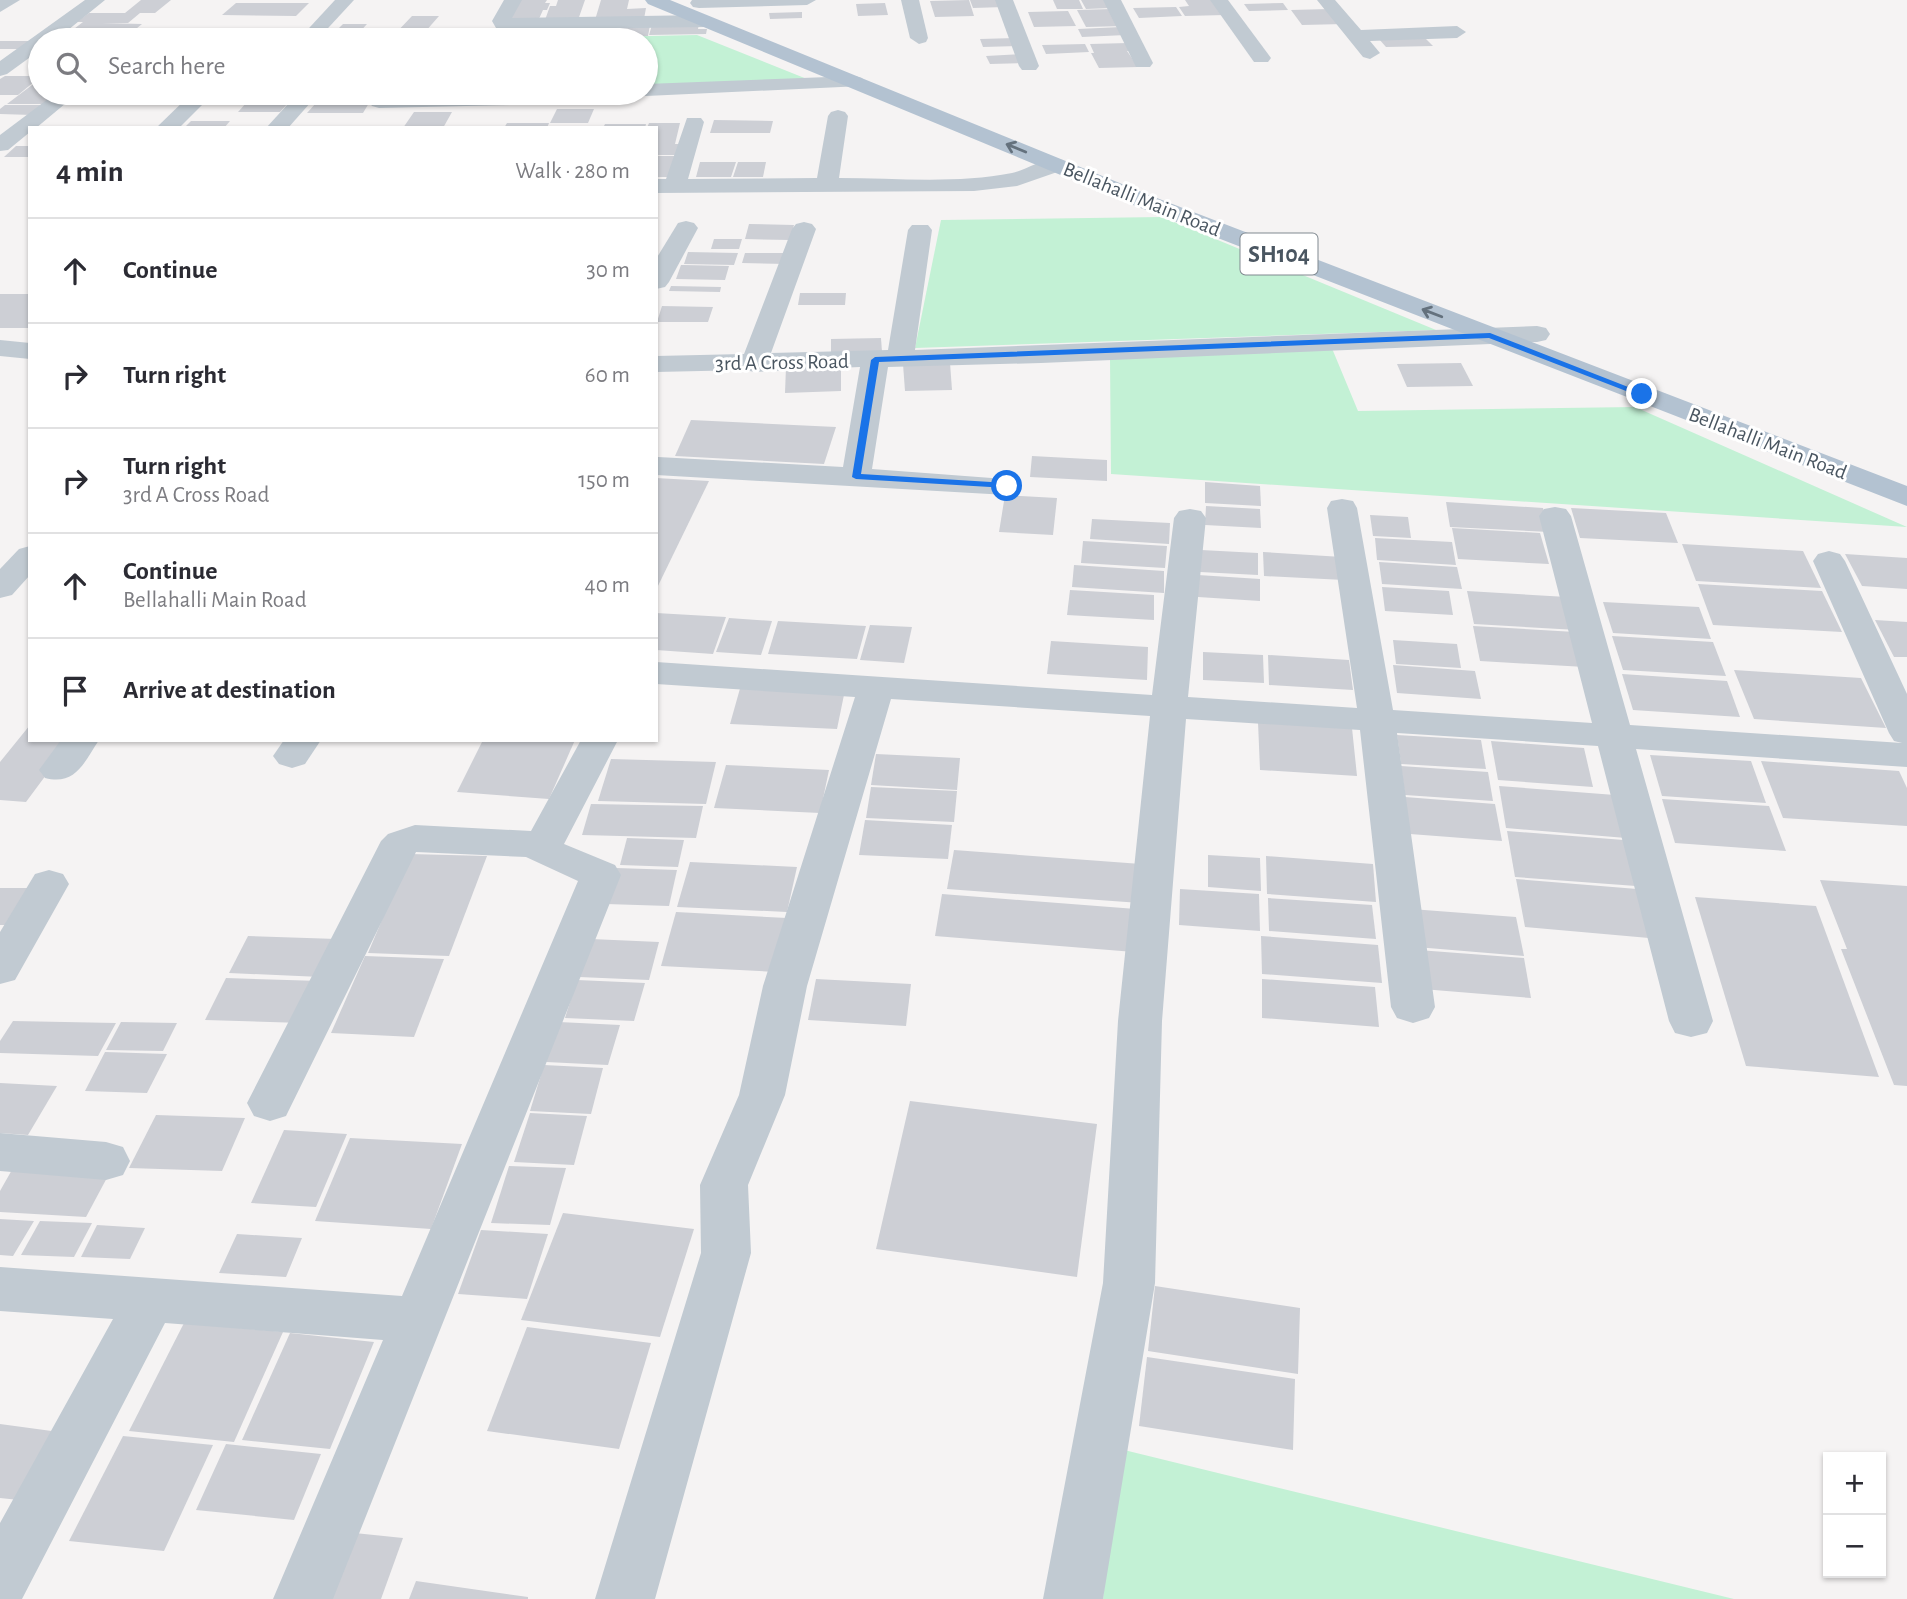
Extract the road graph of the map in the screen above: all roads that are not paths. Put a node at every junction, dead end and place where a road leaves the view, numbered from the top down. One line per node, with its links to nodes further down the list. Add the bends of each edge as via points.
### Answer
1 (11, 0): 13 (street)
2 (96, 0): 16 (street)
3 (345, 0): 17 (street)
4 (513, 0): 15 (street, via 503,24)
5 (654, 0): 14 (main road, Bellahalli Main Road / SH104)
6 (807, 0): 14 (street)
7 (910, 0): 20 (street)
8 (1004, 0): 25 (street)
9 (1112, 0): 24 (street)
10 (1219, 0): 23 (street)
11 (1326, 0): 19 (street)
12 (590, 4): 15 (street)
13 (0, 7)
14 (699, 8): 15 (street); 27 (main road, Bellahalli Main Road / SH104); 44 (main road, Bellahalli Main Road / SH104)
15 (584, 24)
16 (59, 28)
17 (318, 28)
18 (1457, 32): 19 (street)
19 (1357, 36): 22 (street)
20 (919, 38)
21 (28, 50): 26 (street)
22 (1370, 53)
23 (1261, 58)
24 (1143, 63)
25 (1029, 66)
26 (0, 69)
27 (855, 82): 28 (street); 37 (main road, Bellahalli Main Road / SH104, one-way to 27)
28 (658, 90)
29 (52, 105): 36 (street)
30 (191, 105): 34 (street)
31 (298, 105): 35 (street)
32 (838, 116): 39 (street)
33 (695, 122): 38 (street)
34 (168, 126)
35 (278, 126)
36 (0, 145)
37 (1055, 165): 39 (street, via 997,183); 45 (main road, Bellahalli Main Road / SH104, one-way to 37)
38 (666, 186): 39 (street)
39 (827, 186)
40 (686, 228): 43 (street)
41 (804, 229): 49 (street)
42 (920, 230): 48 (street)
43 (658, 278)
44 (1537, 334): 45 (street, 3rd A Cross Road); 53 (main road, Bellahalli Main Road / SH104)
45 (1490, 336): 48 (street, 3rd A Cross Road); 55 (main road, Bellahalli Main Road / SH104)
46 (0, 348): 47 (street)
47 (28, 351)
48 (888, 359): 49 (street, 3rd A Cross Road); 52 (street)
49 (754, 363): 50 (street, 3rd A Cross Road)
50 (658, 364)
51 (658, 466): 52 (street)
52 (856, 477): 54 (street)
53 (1907, 478)
54 (1007, 486)
55 (1907, 497)
56 (1342, 508): 65 (street)
57 (1555, 516): 67 (street)
58 (1190, 518): 64 (street)
59 (28, 558): 61 (street)
60 (1829, 561): 66 (street)
61 (0, 588)
62 (658, 673): 63 (street)
63 (876, 688): 64 (street); 85 (street, via 785,986 762,1095 724,1185 726,1253)
64 (1169, 705): 65 (street); 86 (street, via 1140,1021 1129,1283)
65 (1377, 720): 67 (street); 75 (street)
66 (1907, 733)
67 (1616, 736): 70 (street); 76 (street)
68 (79, 742): 71 (street)
69 (599, 742): 72 (street)
70 (1907, 755)
71 (58, 770)
72 (543, 845): 77 (street, via 415,838 402,843); 82 (street, via 541,850 601,875)
73 (50, 884): 74 (street)
74 (0, 968)
75 (1413, 1007)
76 (1690, 1021)
77 (271, 1102)
78 (0, 1152): 79 (street)
79 (106, 1161)
80 (0, 1289): 81 (street)
81 (151, 1299): 82 (street); 83 (street)
82 (420, 1320): 84 (street)
83 (0, 1581)
84 (303, 1599)
85 (625, 1599)
86 (1073, 1599)

